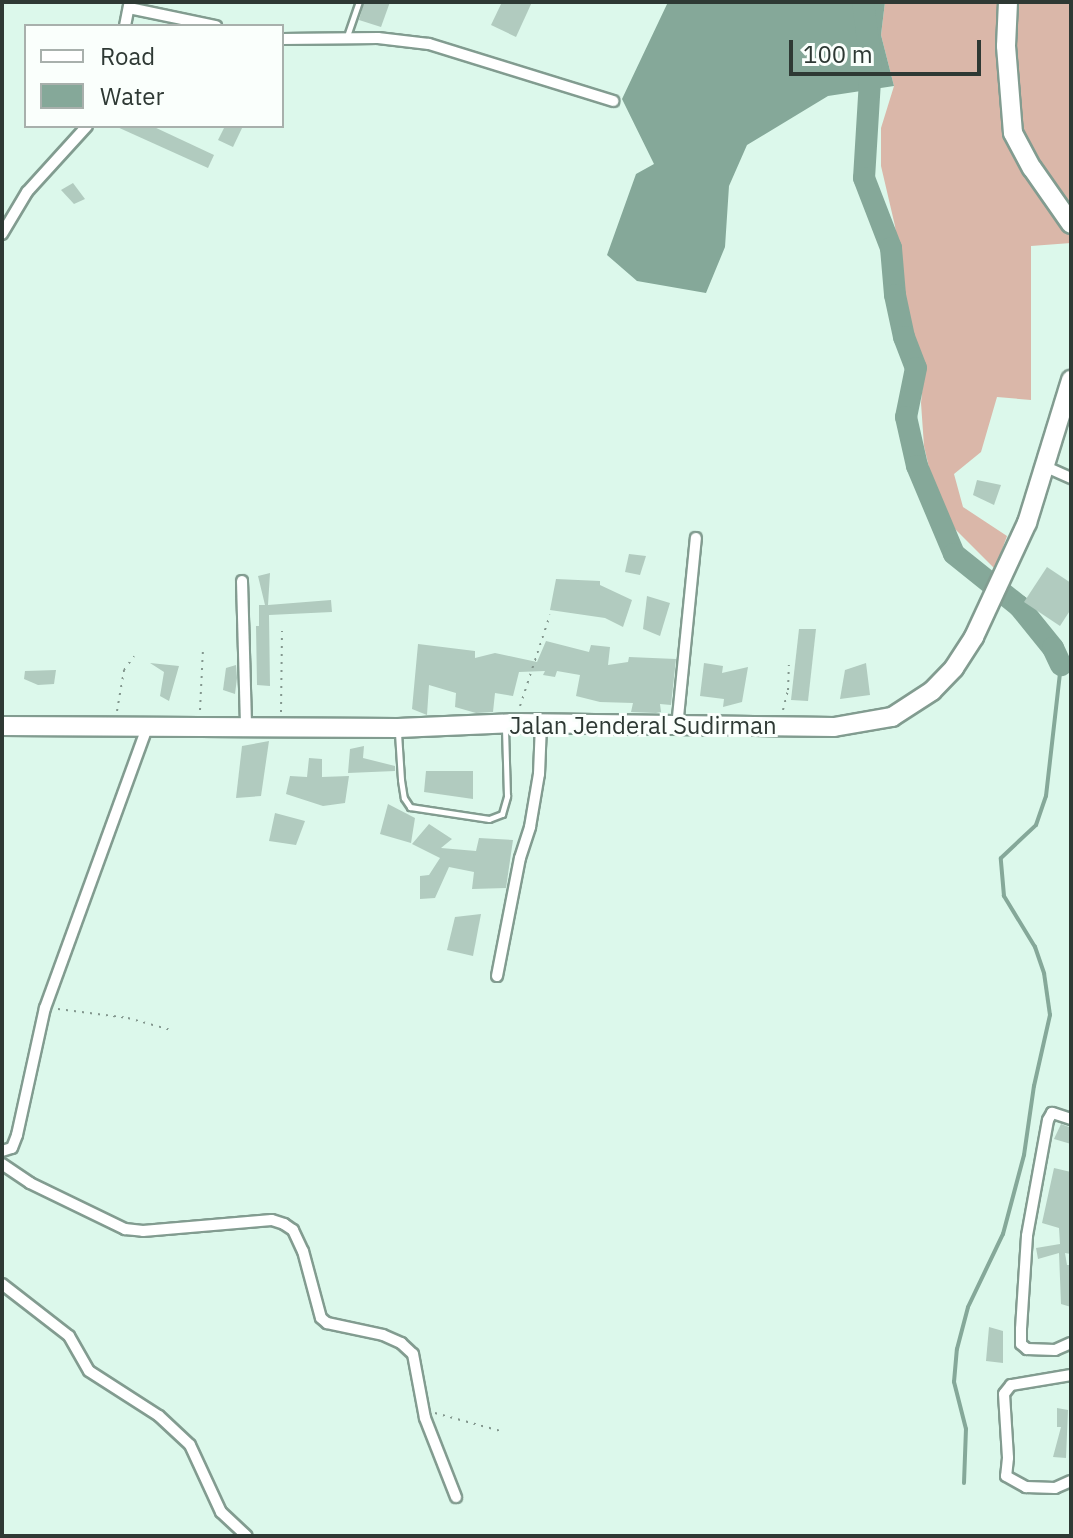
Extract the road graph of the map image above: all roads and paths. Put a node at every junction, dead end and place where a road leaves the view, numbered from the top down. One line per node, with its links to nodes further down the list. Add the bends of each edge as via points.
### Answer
1 (359, 2): 7 (lane)
2 (1008, 2): 10 (highway, via 1013,133)
3 (129, 5): 4 (street)
4 (170, 21): 5 (street)
5 (198, 24)
6 (284, 39): 7 (street)
7 (346, 39): 8 (street, via 429,44)
8 (613, 101)
9 (85, 128): 11 (street, via 27,192)
10 (1071, 224)
11 (2, 234)
12 (1071, 380): 13 (highway, Jalan Jenderal Sudirman)
13 (1044, 466): 14 (street); 29 (highway, Jalan Jenderal Sudirman, via 1027,523 992,602 954,668 913,706 865,723)
14 (1071, 478)
15 (696, 538): 28 (street)
16 (242, 581): 26 (street)
17 (550, 615): 22 (path)
18 (282, 631): 23 (path)
19 (203, 648): 27 (path)
20 (134, 656): 32 (path, via 124,670)
21 (789, 665): 29 (path)
22 (510, 724): 24 (highway, Jalan Jenderal Sudirman); 31 (highway, Jalan Jenderal Sudirman); 31 (lane, via 507,796 502,814 489,819 410,807 401,780)
23 (281, 725): 26 (highway, Jalan Jenderal Sudirman); 31 (highway, Jalan Jenderal Sudirman)
24 (541, 725): 28 (highway, Jalan Jenderal Sudirman); 33 (street, via 530,827)
25 (2, 726): 32 (highway, Jalan Jenderal Sudirman)
26 (246, 726): 27 (highway, Jalan Jenderal Sudirman)
27 (199, 727): 30 (highway, Jalan Jenderal Sudirman)
28 (677, 727): 29 (highway, Jalan Jenderal Sudirman)
29 (778, 727)
30 (147, 728): 32 (highway, Jalan Jenderal Sudirman); 34 (street)
31 (398, 728)
32 (113, 729)
33 (497, 976)
34 (45, 1008): 35 (path, via 128,1018); 37 (street, via 17,1135 12,1148)
35 (171, 1030)
36 (1071, 1119): 40 (street, via 1052,1113 1048,1120 1027,1236 1021,1344 1055,1350)
37 (2, 1151)
38 (2, 1164): 42 (street, via 125,1229 272,1220 284,1224 303,1251 321,1318 401,1343 413,1354)
39 (2, 1284): 46 (street, via 69,1336 89,1371 159,1416 190,1445 221,1512)
40 (1071, 1343)
41 (1071, 1375): 44 (street, via 1011,1385 1004,1394 1004,1419 1010,1481 1055,1488)
42 (423, 1408): 43 (path); 45 (street)
43 (501, 1431)
44 (1071, 1481)
45 (456, 1497)
46 (247, 1536)

